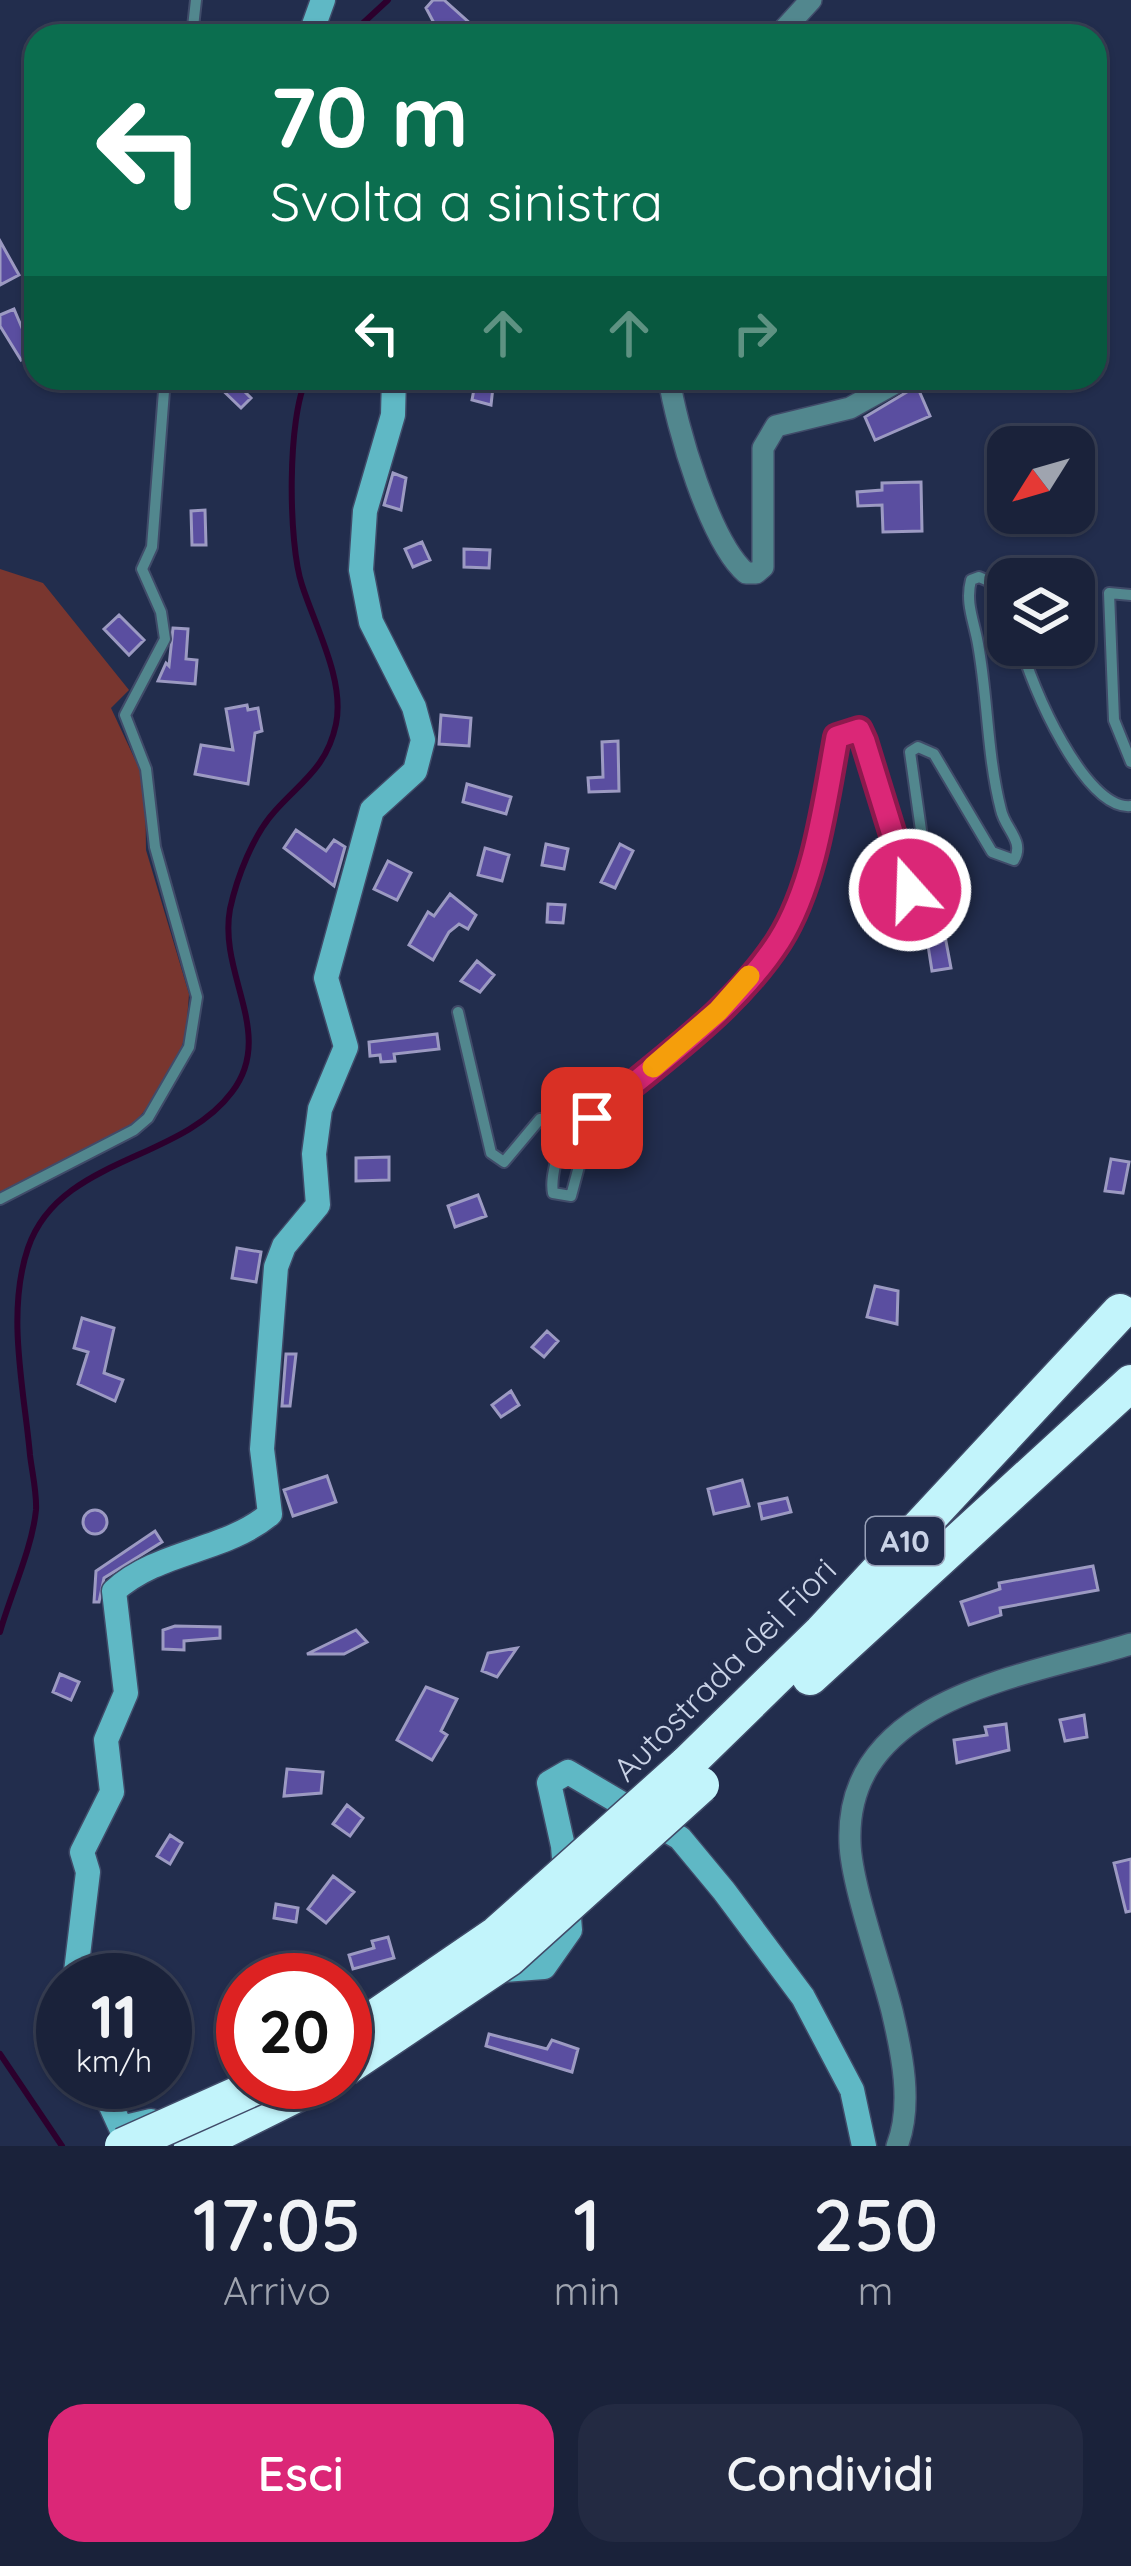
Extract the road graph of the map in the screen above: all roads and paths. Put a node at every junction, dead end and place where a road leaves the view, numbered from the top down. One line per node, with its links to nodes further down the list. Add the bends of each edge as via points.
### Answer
1 (811, 0): 2 (street)
2 (789, 24)
3 (164, 390): 13 (lane, via 152,547 142,569 165,639 124,715 146,770 155,847 197,997 189,1047 134,1130)
4 (394, 390): 18 (street, via 365,512 361,570 371,622 423,740 420,762 372,810 326,978 346,1047 320,1109 318,1205 276,1267 262,1449 270,1514 245,1535 158,1563 114,1591 126,1693 106,1740 112,1792 82,1852 88,1872)
5 (672, 390): 6 (street, via 712,516 746,573 763,567 764,448 776,426 850,408)
6 (882, 390)
7 (987, 580): 12 (lane, via 971,580 967,596 1014,860 992,852 934,754 918,747 910,752 912,778 929,886 923,895 910,890 859,730 837,737 805,881 780,940 718,1011 592,1118 571,1196 553,1193 560,1147 550,1118 540,1119 504,1162 491,1153)
8 (1131, 595): 10 (lane, via 1109,593 1114,720)
9 (1029, 666): 11 (lane, via 1084,775 1106,799)
10 (1131, 762)
11 (1131, 806)
12 (458, 1012)
13 (0, 1199)
14 (1120, 1312): 17 (highway, Autostrada dei Fiori / A10)
15 (1131, 1383): 17 (highway, Autostrada dei Fiori / A10)
16 (1131, 1644): 29 (street, via 949,1698 910,1718 865,1780 849,1845 899,2039 904,2128)
17 (693, 1775): 20 (highway, Autostrada dei Fiori / A10, bridge, via 497,1934); 21 (highway, Autostrada dei Fiori / A10, bridge, via 509,1958)
18 (78, 1953)
19 (372, 2001): 28 (street, via 430,1977 544,1967 570,1930 549,1783 568,1772 680,1838 724,1891 803,1996 852,2090)
20 (372, 2020)
21 (372, 2050)
22 (216, 2093): 26 (street)
23 (216, 2101): 26 (highway, bridge)
24 (111, 2109): 26 (street)
25 (267, 2109): 27 (highway)
26 (122, 2137)
27 (192, 2146)
28 (864, 2146)
29 (897, 2146)

